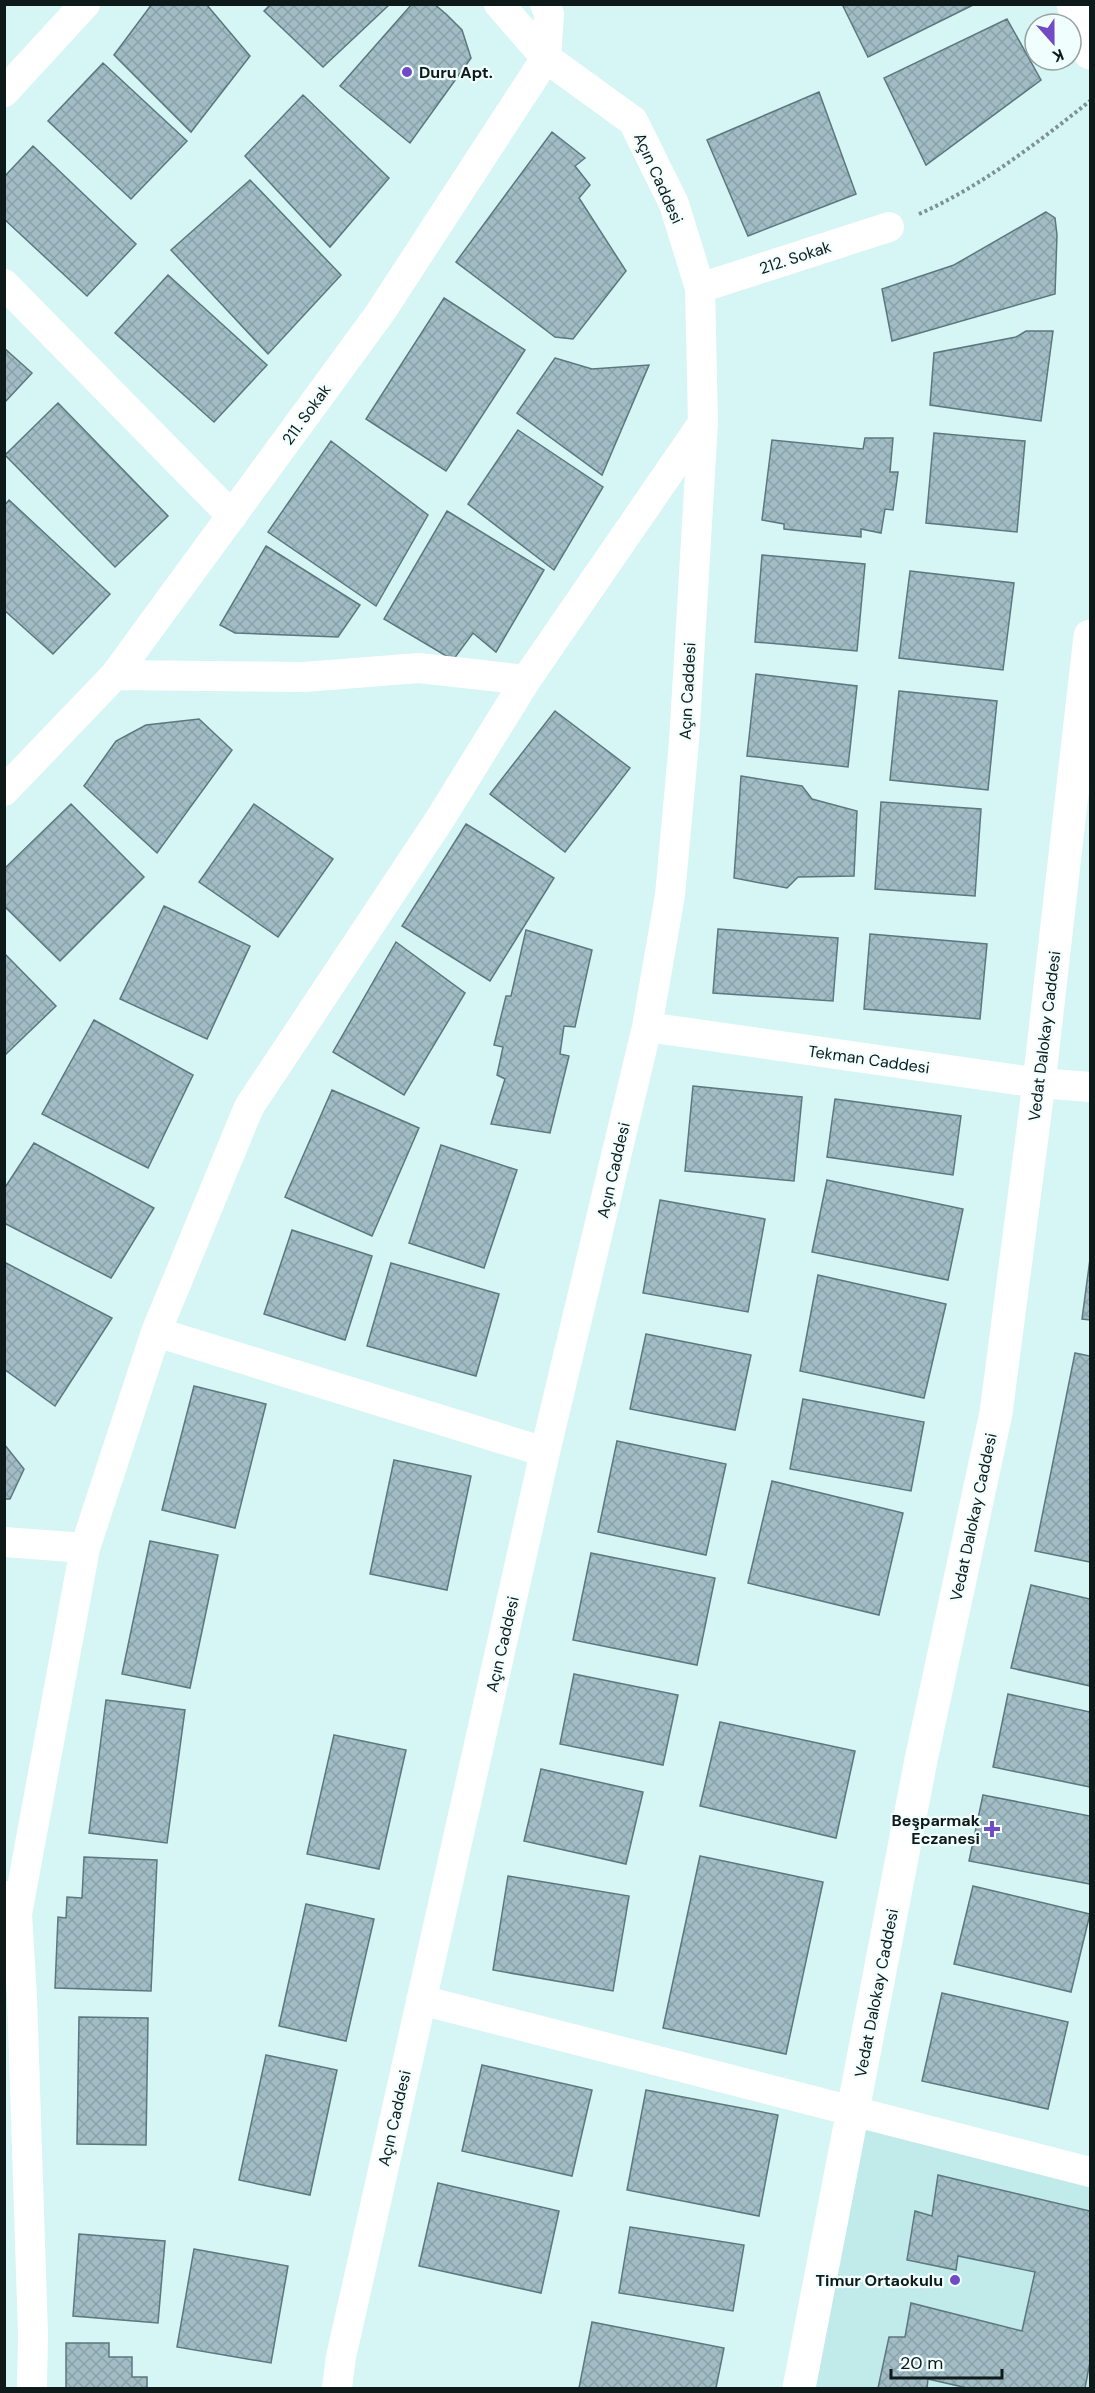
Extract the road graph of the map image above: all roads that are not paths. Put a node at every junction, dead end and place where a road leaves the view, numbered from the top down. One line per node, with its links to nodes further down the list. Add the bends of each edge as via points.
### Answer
1 (85, 4): 7 (street)
2 (499, 4): 6 (street, Açın Caddesi)
3 (546, 4): 6 (street, 211. Sokak)
4 (1073, 4): 5 (street)
5 (1090, 53)
6 (546, 58): 10 (street, Açın Caddesi, via 633,121 674,204); 12 (street, 211. Sokak, via 380,313)
7 (4, 93)
8 (889, 226): 10 (street, 212. Sokak)
9 (4, 284): 12 (street)
10 (700, 288): 11 (street, Açın Caddesi)
11 (703, 423): 15 (street); 17 (street, Açın Caddesi, via 684,742 671,884)
12 (232, 516): 14 (street, 211. Sokak)
13 (1090, 636): 18 (street, Vedat Dalokay Caddesi)
14 (115, 675): 15 (street, via 304,676 419,668); 16 (street, 211. Sokak)
15 (526, 680): 20 (street, via 440,819 249,1107)
16 (4, 791)
17 (647, 1027): 18 (street, Tekman Caddesi); 21 (street, Açın Caddesi)
18 (1039, 1083): 19 (street, Tekman Caddesi); 26 (street, Vedat Dalokay Caddesi, via 996,1413 921,1760)
19 (1090, 1087)
20 (156, 1332): 21 (street); 23 (street)
21 (545, 1452): 25 (street, Açın Caddesi)
22 (4, 1542): 23 (street)
23 (86, 1548): 24 (street)
24 (9, 1907): 28 (street, via 29,2191)
25 (421, 2000): 26 (street); 29 (street, Açın Caddesi)
26 (854, 2111): 27 (street); 30 (street, Vedat Dalokay Caddesi)
27 (1090, 2172)
28 (32, 2388)
29 (337, 2388)
30 (799, 2388)

